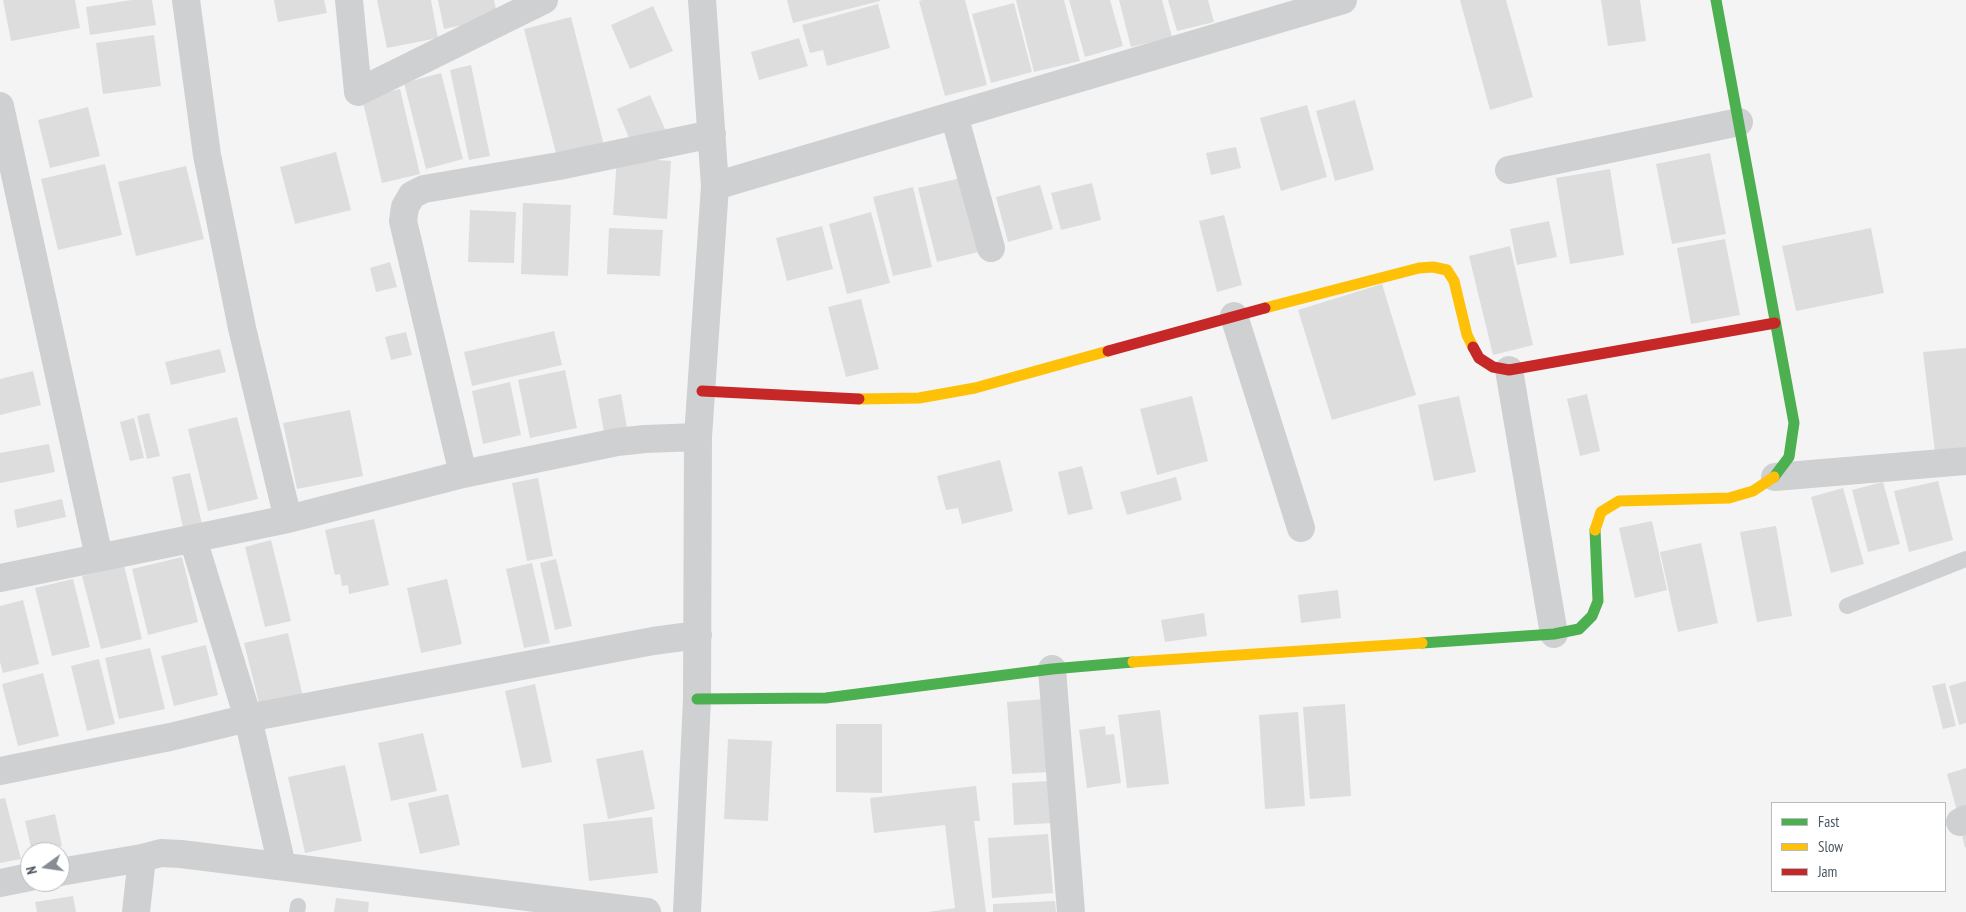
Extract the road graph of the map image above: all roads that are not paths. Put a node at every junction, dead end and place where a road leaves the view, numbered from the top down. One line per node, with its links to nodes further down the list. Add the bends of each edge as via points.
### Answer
1 (186, 0): 22 (street, via 207,155 242,328)
2 (349, 0): 6 (street, via 358,92)
3 (702, 0): 10 (street)
4 (1343, 0): 8 (street)
5 (1716, 0): 9 (street)
6 (532, 3)
7 (0, 106): 25 (street)
8 (954, 115): 12 (street); 13 (street)
9 (1739, 122): 11 (street); 15 (street)
10 (712, 134): 12 (street); 20 (street, via 559,166 424,188 412,195 405,207 403,220)
11 (1509, 170)
12 (715, 186): 17 (street)
13 (991, 248)
14 (1234, 316): 16 (street, via 1433,267 1447,270 1454,280 1467,335 1479,358 1493,367); 17 (street, via 975,388 920,398 862,399); 23 (street)
15 (1775, 323): 16 (street); 21 (street, via 1794,423 1788,456)
16 (1509, 370): 29 (street)
17 (702, 391): 18 (street)
18 (698, 437): 20 (street, via 617,442); 30 (street)
19 (1966, 460): 21 (street)
20 (463, 474): 22 (street)
21 (1775, 477): 29 (street, via 1752,491 1729,498 1620,501 1601,512 1594,533 1598,601 1592,616 1579,629)
22 (288, 519): 24 (street)
23 (1301, 528)
24 (193, 539): 25 (street); 33 (street)
25 (99, 557): 27 (street)
26 (1966, 558): 28 (lane)
27 (0, 578)
28 (1847, 606)
29 (1554, 634): 31 (street)
30 (698, 635): 32 (street); 33 (street)
31 (1052, 669): 32 (street, via 826,698); 43 (street)
32 (697, 699): 42 (street)
33 (248, 718): 34 (street); 36 (street)
34 (0, 771)
35 (142, 858): 36 (street, via 161,853 181,854); 37 (street); 40 (street)
36 (282, 866): 41 (street)
37 (70, 870)
38 (20, 880): 39 (street)
39 (0, 883)
40 (136, 912)
41 (647, 912)
42 (687, 912)
43 (1071, 912)

